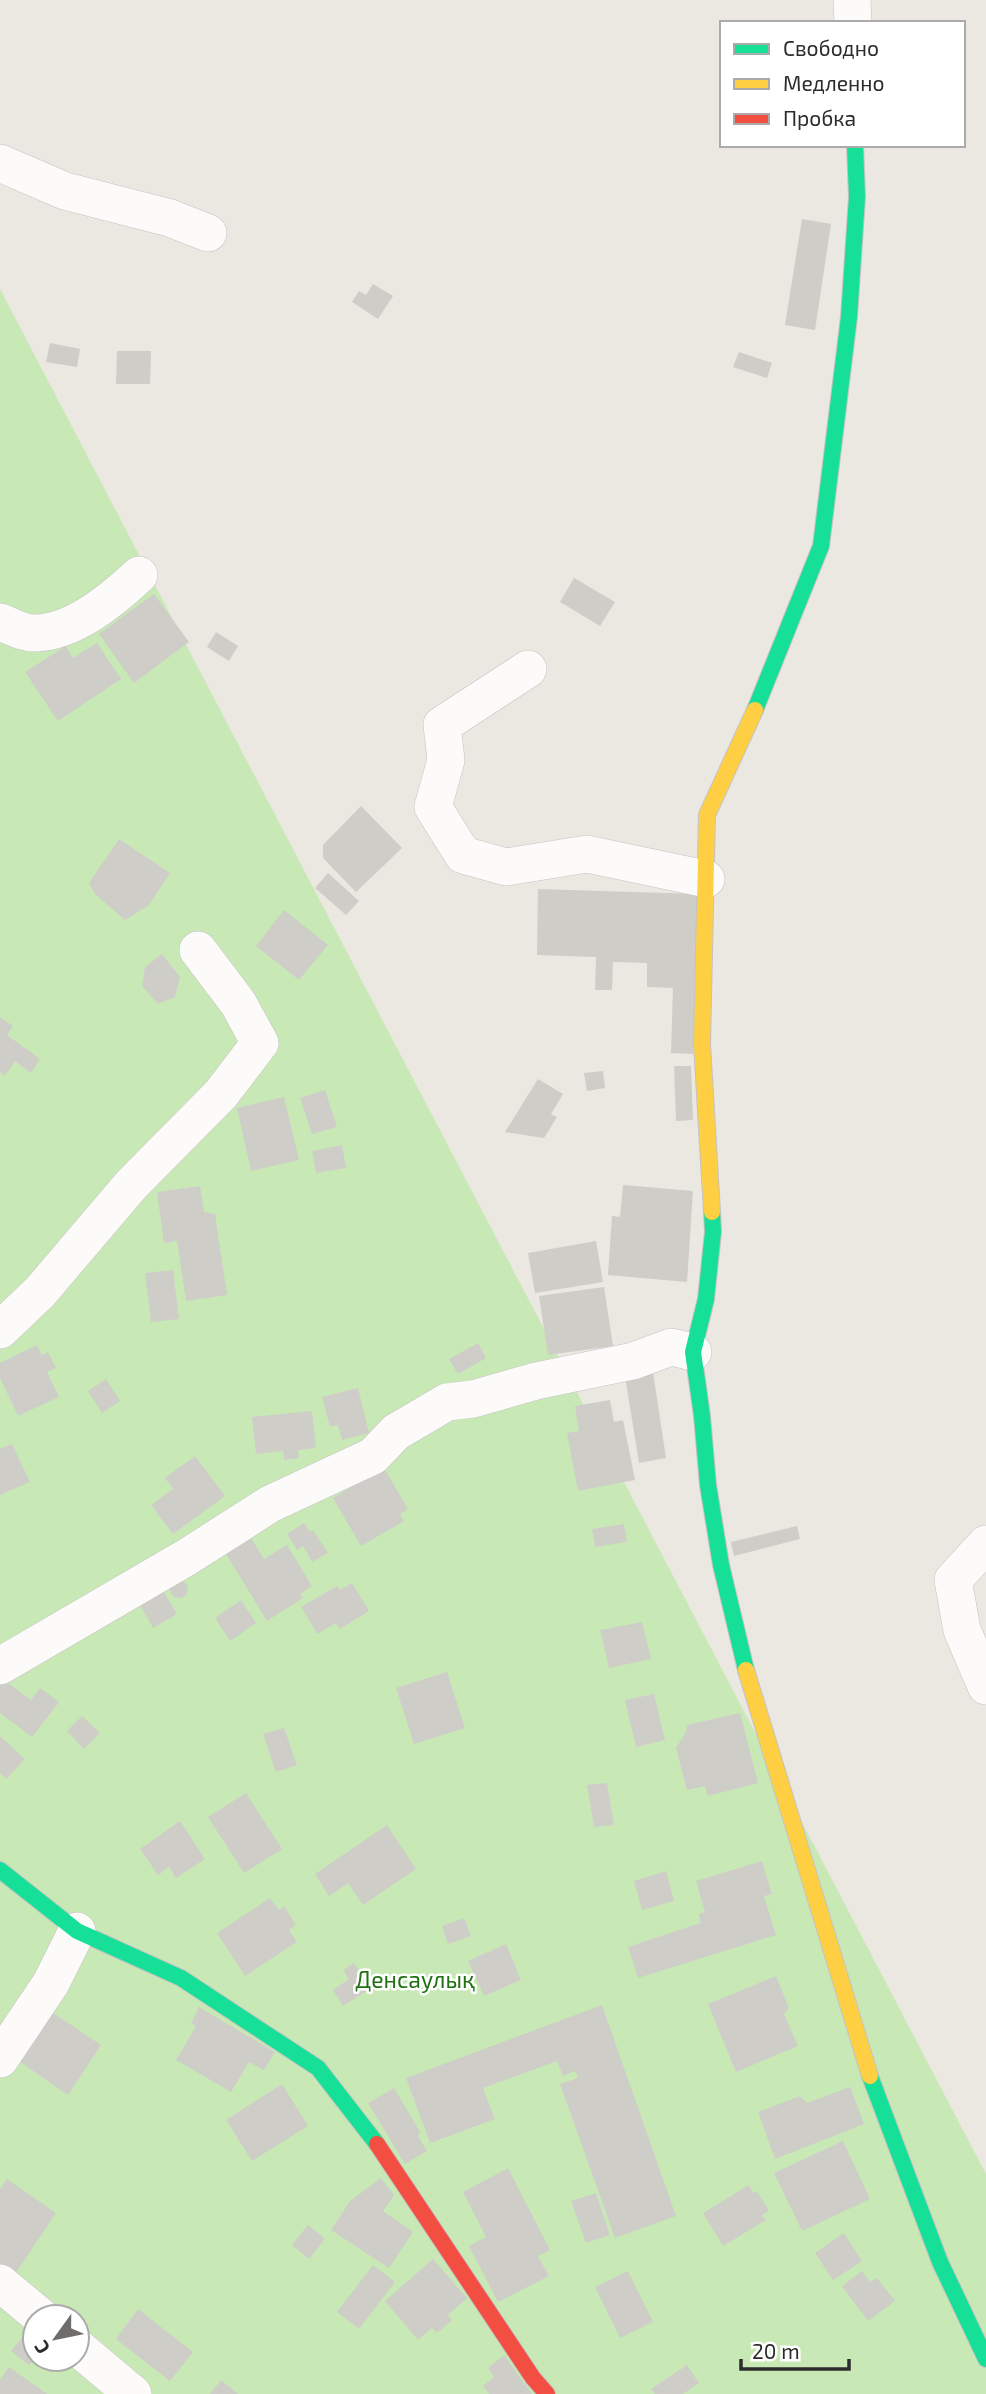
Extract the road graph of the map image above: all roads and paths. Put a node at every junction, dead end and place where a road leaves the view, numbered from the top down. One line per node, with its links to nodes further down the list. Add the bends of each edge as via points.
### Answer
1 (852, 0): 2 (street)
2 (853, 21)
3 (856, 147): 9 (street, via 849,317 821,546 707,815)
4 (0, 163): 5 (street, via 65,191 170,218)
5 (208, 233)
6 (139, 575): 7 (street, via 62,629 34,634)
7 (0, 622)
8 (528, 669): 9 (street, via 442,725 446,760 433,807 463,855 506,867 587,854)
9 (706, 878): 12 (street, via 702,1044 713,1232 706,1298)
10 (198, 950): 11 (street, via 238,1003 260,1043 221,1094 131,1185 40,1293)
11 (0, 1331)
12 (693, 1352): 14 (street, via 671,1347 633,1361 447,1402 396,1432 373,1456 271,1504); 22 (street, via 721,1566 743,1659 874,2089 940,2262)
13 (986, 1544): 15 (street, via 953,1580 962,1630)
14 (0, 1666)
15 (986, 1686)
16 (0, 1870): 17 (street)
17 (77, 1931): 18 (street, via 51,1983); 24 (street, via 181,1978 318,2068 372,2137)
18 (0, 2059)
19 (0, 2283): 20 (street)
20 (24, 2303)
21 (91, 2359): 23 (street)
22 (986, 2359)
23 (133, 2394)
24 (547, 2394)

